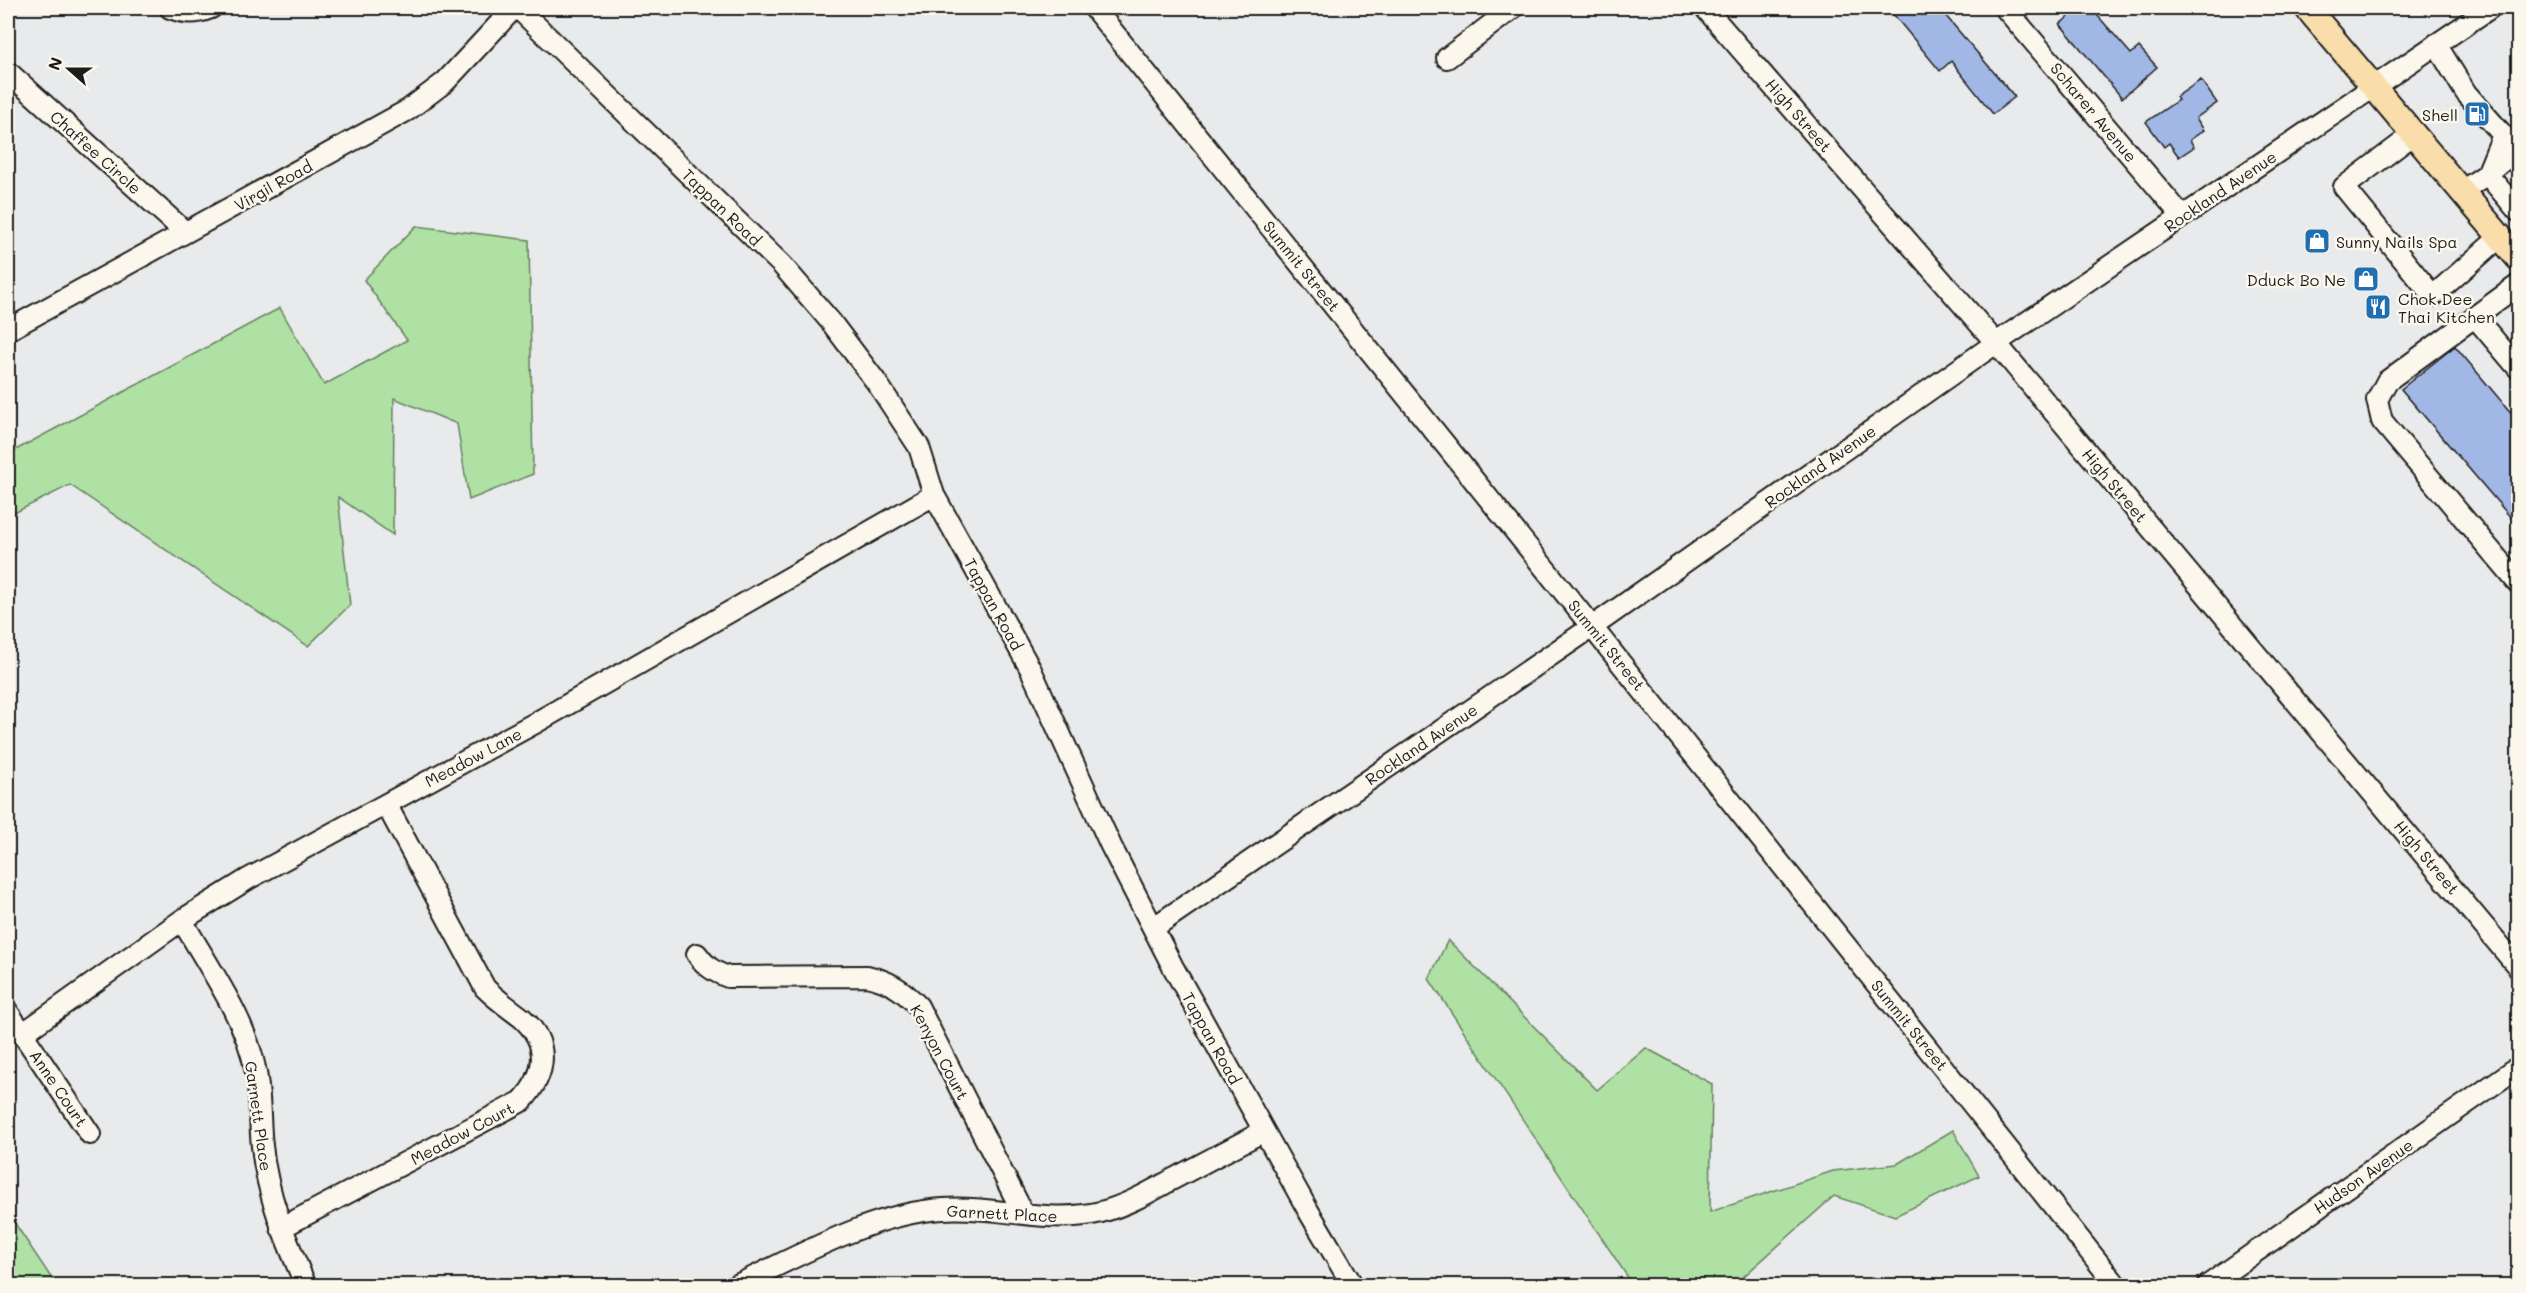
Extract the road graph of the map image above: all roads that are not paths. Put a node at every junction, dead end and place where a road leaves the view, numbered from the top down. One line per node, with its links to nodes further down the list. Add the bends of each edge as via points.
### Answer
1 (170, 8): 2 (street, via 198,14)
2 (211, 8)
3 (516, 8): 20 (street, Virgil Road, via 445,82 418,104); 28 (street, Tappan Road, via 782,265 831,322 878,383 919,447)
4 (1094, 8): 30 (street, Summit Street)
5 (1513, 8): 11 (street)
6 (1705, 8): 26 (street, High Street)
7 (2005, 8): 19 (street, Scharer Avenue)
8 (2307, 8): 13 (main road)
9 (2490, 8): 10 (street, Rockland Avenue)
10 (2436, 44): 13 (street, Rockland Avenue); 16 (street, via 2466,93 2503,135)
11 (1447, 58)
12 (8, 72): 20 (street, Chaffee Circle)
13 (2375, 87): 14 (main road); 19 (street, Rockland Avenue)
14 (2414, 134): 17 (main road); 21 (street, via 2344,187 2433,296)
15 (2518, 149): 16 (street)
16 (2487, 174): 17 (street); 18 (street)
17 (2462, 190): 21 (main road)
18 (2518, 211)
19 (2182, 216): 26 (street, Rockland Avenue)
20 (186, 232): 25 (street, Virgil Road)
21 (2500, 237): 22 (main road)
22 (2518, 258)
23 (2518, 285): 24 (street)
24 (2475, 317): 27 (street); 29 (street, via 2387,381 2377,400 2382,421)
25 (8, 330)
26 (1996, 343): 30 (street, Rockland Avenue); 35 (street, High Street)
27 (2518, 368)
28 (934, 495): 31 (street, Meadow Lane); 33 (street, Tappan Road, via 1031,670)
29 (2518, 583)
30 (1592, 627): 33 (street, Rockland Avenue); 46 (street, Summit Street)
31 (386, 804): 32 (street, Meadow Lane, via 248,879); 42 (street, Meadow Court, via 485,988 532,1029 541,1051 540,1076 522,1101)
32 (182, 920): 37 (street, Meadow Lane); 42 (street, Garnett Place, via 243,1028 255,1067 262,1146)
33 (1153, 928): 39 (street, Tappan Road)
34 (697, 954): 41 (street, Kenyon Court, via 714,972 728,977 867,976 888,981 904,991 918,1006)
35 (2518, 967)
36 (8, 1012): 37 (street, Anne Court)
37 (22, 1034): 40 (street, Anne Court)
38 (2518, 1067): 47 (street, Hudson Avenue)
39 (1264, 1131): 41 (street, Garnett Place, via 1129,1202 1100,1212 1069,1216); 45 (street, Tappan Road)
40 (90, 1134)
41 (1023, 1213): 44 (street, Garnett Place, via 981,1208 900,1215 864,1227)
42 (281, 1228): 43 (street, Garnett Place)
43 (306, 1286)
44 (735, 1286)
45 (1353, 1286)
46 (2117, 1286)
47 (2207, 1286)

